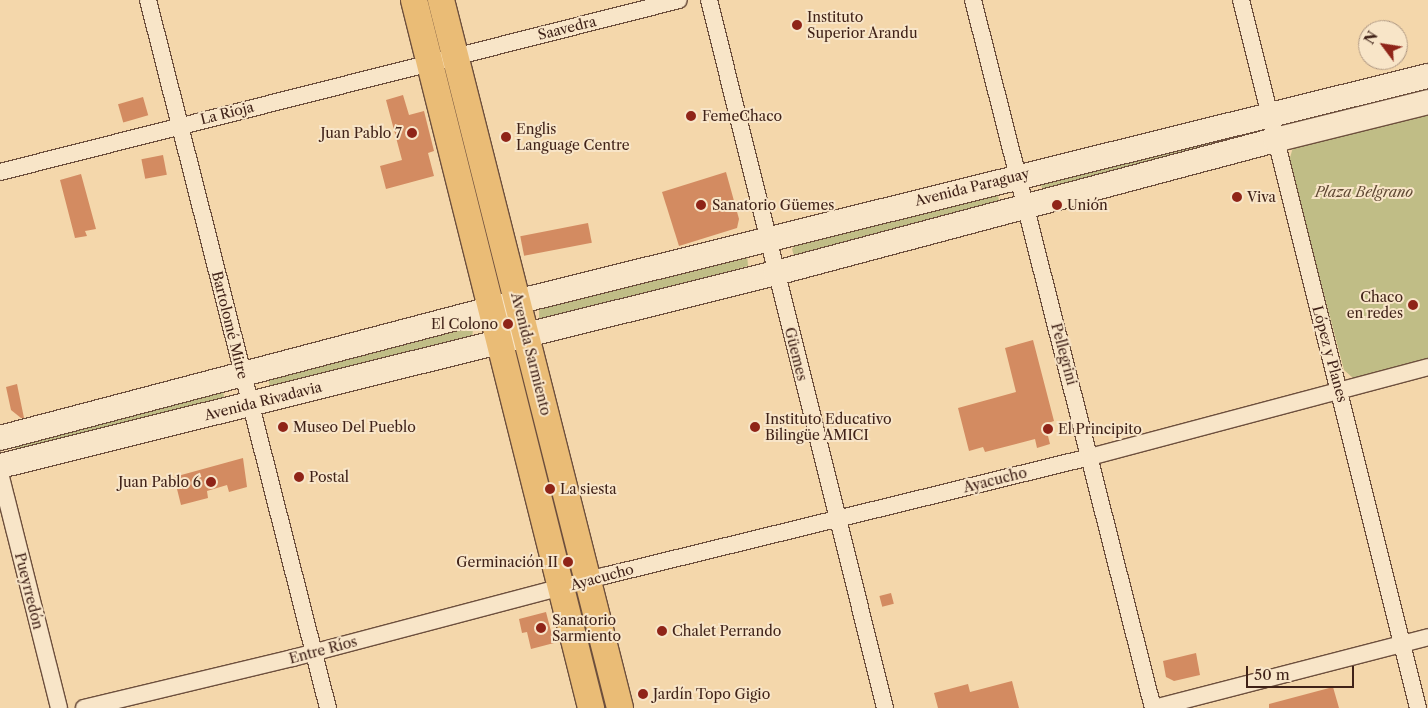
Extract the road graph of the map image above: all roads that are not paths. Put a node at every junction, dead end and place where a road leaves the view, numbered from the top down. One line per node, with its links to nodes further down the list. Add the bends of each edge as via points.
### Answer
1 (148, 0): 13 (street, Bartolomé Mitre)
2 (414, 0): 9 (main road, Avenida Sarmiento)
3 (441, 0): 8 (main road, Avenida Sarmiento)
4 (678, 0): 8 (street, Saavedra)
5 (709, 0): 18 (street, Güemes)
6 (973, 0): 16 (street, Pellegrini)
7 (1241, 0): 12 (street, López y Planes)
8 (455, 57): 9 (street, La Rioja); 20 (main road, Avenida Sarmiento)
9 (430, 63): 13 (street, La Rioja); 21 (main road, Avenida Sarmiento)
10 (1428, 76): 12 (main road, Avenida Paraguay)
11 (1428, 102): 14 (main road)
12 (1268, 115): 14 (street, López y Planes); 16 (main road, Avenida Paraguay)
13 (179, 124): 15 (street, La Rioja); 25 (street, Bartolomé Mitre)
14 (1275, 140): 17 (main road); 26 (street, López y Planes)
15 (0, 172)
16 (1017, 175): 17 (street, Pellegrini); 18 (main road, Avenida Paraguay)
17 (1025, 206): 19 (main road); 29 (street, Pellegrini)
18 (768, 238): 19 (street, Güemes); 20 (main road, Avenida Paraguay)
19 (776, 273): 22 (main road); 32 (street, Güemes)
20 (518, 302): 21 (main road, Avenida Rivadavia); 22 (main road, Avenida Sarmiento)
21 (490, 310): 23 (main road, Avenida Sarmiento); 25 (main road, Avenida Rivadavia)
22 (526, 334): 23 (main road, Avenida Rivadavia); 33 (main road, Avenida Sarmiento)
23 (499, 342): 27 (main road, Avenida Rivadavia); 34 (main road, Avenida Sarmiento)
24 (1428, 368): 26 (street, Ayacucho)
25 (242, 376): 27 (street, Bartolomé Mitre); 28 (main road, Avenida Rivadavia)
26 (1341, 390): 29 (street, Ayacucho); 36 (street, López y Planes)
27 (250, 404): 30 (main road, Avenida Rivadavia); 37 (street, Bartolomé Mitre)
28 (0, 438)
29 (1090, 457): 32 (street, Ayacucho); 44 (street, Pellegrini)
30 (0, 466)
31 (0, 473): 38 (street, Pueyrredón)
32 (836, 519): 33 (street, Ayacucho); 43 (street, Güemes)
33 (588, 581): 34 (street, Ayacucho); 42 (main road, Avenida Sarmiento)
34 (561, 588): 37 (street, Entre Ríos); 41 (main road, Avenida Sarmiento)
35 (1428, 637): 36 (street)
36 (1402, 644): 44 (street); 45 (street, López y Planes)
37 (314, 652): 39 (street, Entre Ríos); 40 (street, Bartolomé Mitre)
38 (59, 708)
39 (84, 708)
40 (328, 708)
41 (591, 708)
42 (620, 708)
43 (885, 708)
44 (1154, 708)
45 (1418, 708)

